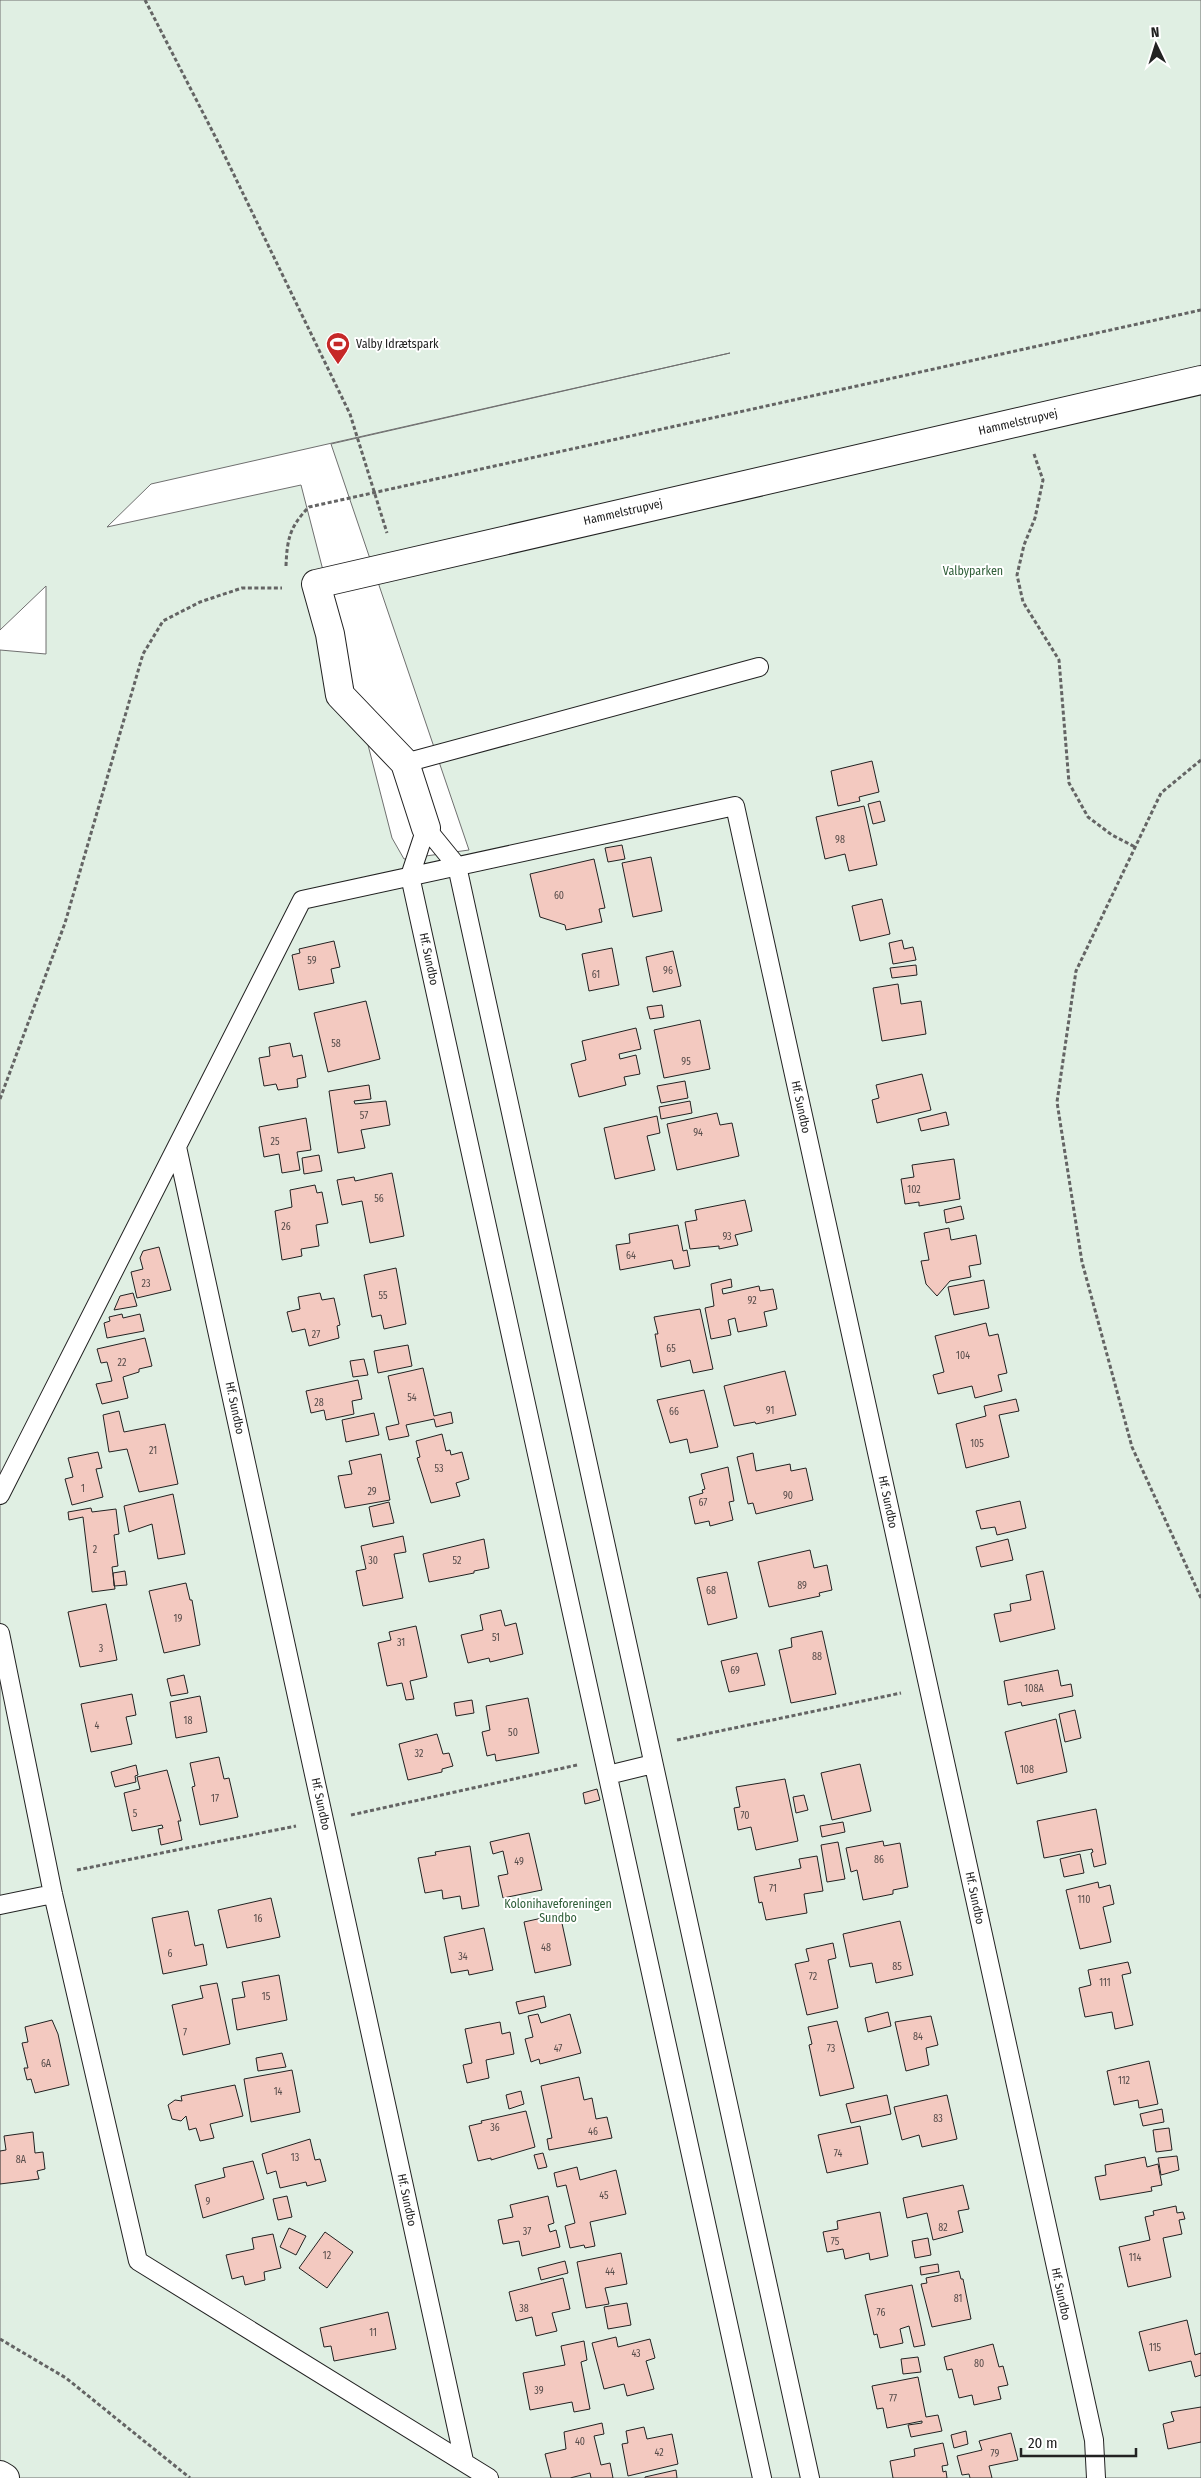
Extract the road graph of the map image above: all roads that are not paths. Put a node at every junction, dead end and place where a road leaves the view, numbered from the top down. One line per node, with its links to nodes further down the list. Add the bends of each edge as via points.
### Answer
1 (1201, 380): 3 (street, Hammelstrupvej, via 316,584 330,634 340,695)
2 (759, 667): 3 (lane)
3 (405, 763): 4 (street)
4 (426, 828): 5 (lane); 6 (lane)
5 (456, 866): 6 (lane, Hf. Sundbo); 10 (lane); 20 (lane, Hf. Sundbo, via 734,806 1094,2440)
6 (410, 876): 7 (lane, Hf. Sundbo, via 302,900); 11 (lane, Hf. Sundbo)
7 (177, 1146): 8 (lane, Hf. Sundbo); 14 (lane, Hf. Sundbo)
8 (0, 1495)
9 (0, 1633): 12 (lane)
10 (654, 1764): 11 (lane); 19 (lane)
11 (608, 1775): 18 (lane, Hf. Sundbo)
12 (53, 1894): 13 (lane); 14 (lane, via 138,2261)
13 (0, 1904)
14 (464, 2461): 17 (lane)
15 (0, 2475): 16 (street)
16 (5, 2478)
17 (489, 2478)
18 (762, 2478)
19 (810, 2478)
20 (1096, 2478)

